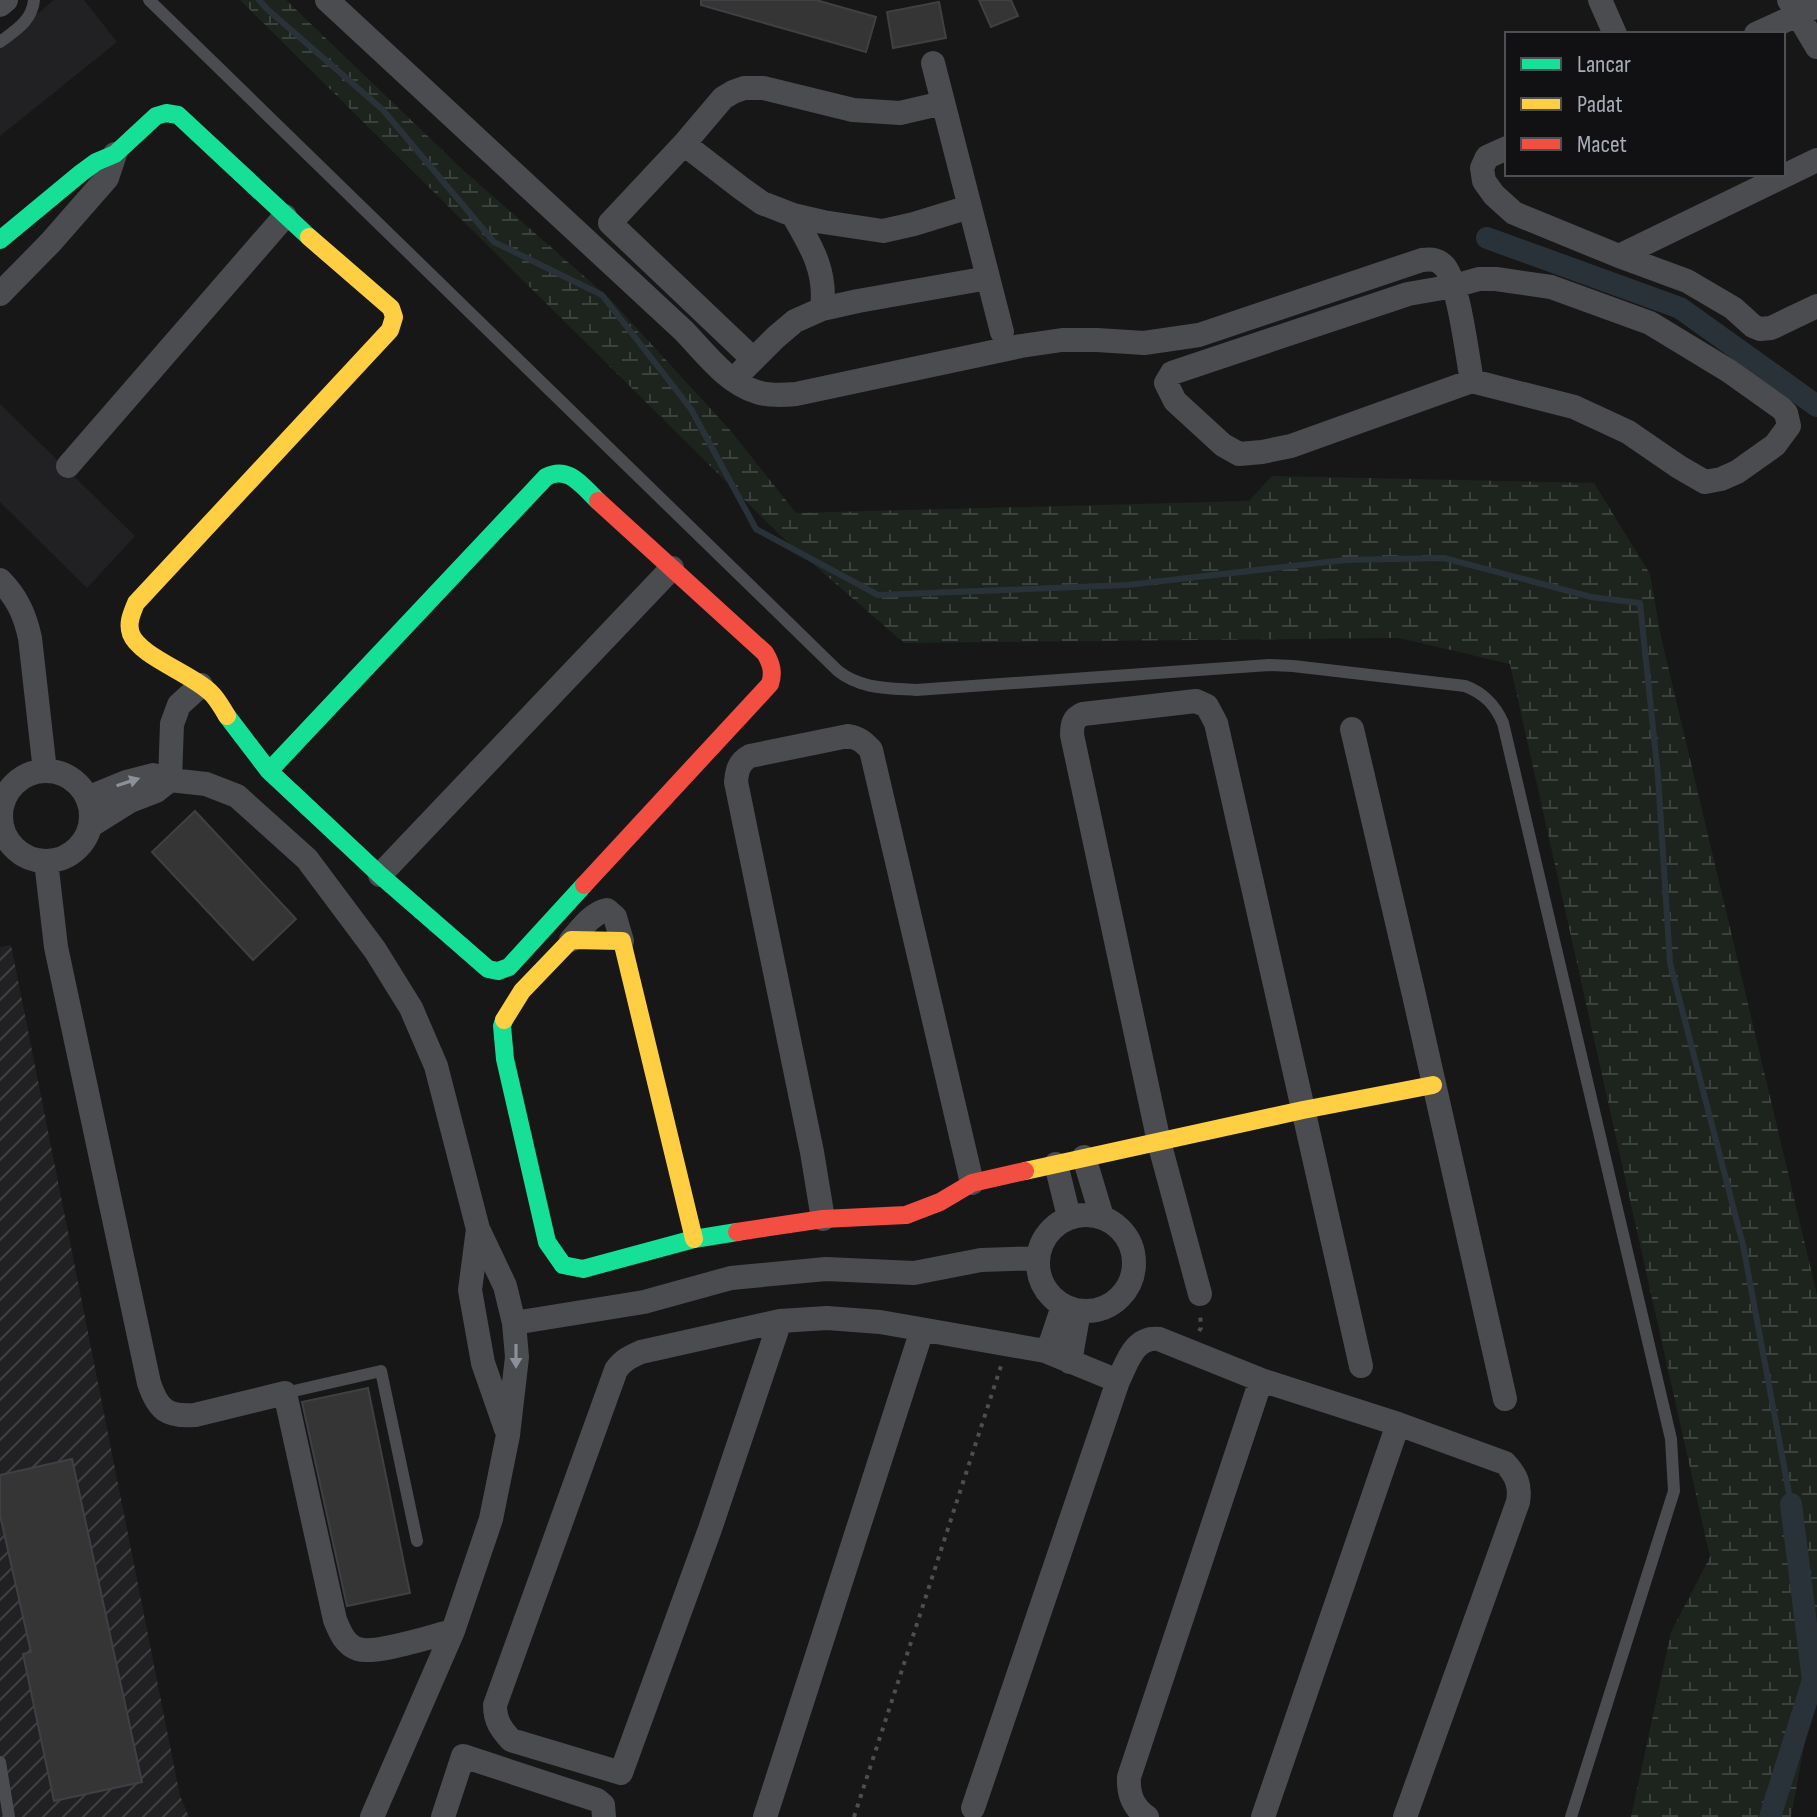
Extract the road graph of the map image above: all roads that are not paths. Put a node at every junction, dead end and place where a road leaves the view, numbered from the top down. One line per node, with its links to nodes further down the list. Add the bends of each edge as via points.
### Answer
1 (6, 0): 6 (street)
2 (34, 0): 10 (lane, via 30,17)
3 (149, 0): 91 (lane, via 851,681 916,690 1293,666 1465,686 1487,698 1498,712 1671,1439 1674,1491)
4 (327, 0): 32 (street)
5 (1600, 0): 8 (street)
6 (0, 5)
7 (1801, 7): 9 (street); 11 (street)
8 (1614, 32)
9 (1759, 32)
10 (0, 42)
11 (1817, 47)
12 (933, 63): 13 (street)
13 (943, 103): 14 (street, via 900,113 853,110 744,88 723,98); 20 (street)
14 (684, 144): 21 (street, via 762,203); 31 (street, via 610,223)
15 (1505, 149): 24 (street, via 1487,157 1482,168 1494,195 1514,213)
16 (115, 154): 22 (street, via 156,116 178,115); 23 (street, via 81,173); 27 (street, via 101,186)
17 (1817, 160): 19 (street)
18 (1784, 176): 24 (street)
19 (1785, 176)
20 (969, 207): 21 (street, via 883,231); 25 (street)
21 (793, 215): 29 (street, via 819,267)
22 (285, 216): 34 (street); 37 (street, via 391,308 394,317 390,330 136,603 129,622 134,640)
23 (0, 240)
24 (1619, 256): 28 (street, via 1687,281 1760,329)
25 (988, 278): 29 (street); 30 (street)
26 (1454, 286): 32 (street, via 1445,267 1435,259 1422,260 1172,340 1062,340 796,394 760,393); 33 (street); 33 (street, via 1393,298 1172,373 1166,383 1175,401 1239,454 1291,446); 33 (street, via 1496,279 1551,287 1650,323 1781,408 1789,426 1775,445 1737,472 1705,482 1628,432 1574,407)
27 (0, 294)
28 (1817, 306)
29 (822, 309): 31 (street, via 795,321)
30 (1002, 332)
31 (753, 359): 32 (street)
32 (734, 379)
33 (1472, 381)
34 (68, 466)
35 (672, 568): 40 (street, via 570,475 553,473); 46 (street); 46 (street, via 765,653 773,677 509,967 493,972 481,965)
36 (0, 580): 39 (street, via 26,620)
37 (201, 685): 40 (street); 41 (street, via 179,705 172,724)
38 (1352, 729): 49 (street)
39 (45, 771): 42 (street, via 70,778); 44 (street, via 29,774 7,794 1,809)
40 (269, 771): 46 (street)
41 (170, 780): 42 (street, one-way to 41, via 153,775); 43 (street); 58 (street, via 206,784 237,796 307,859 375,950 411,1008 436,1066)
42 (87, 798): 43 (street)
43 (90, 826): 45 (street, via 74,851)
44 (4, 840): 45 (street, via 30,858)
45 (46, 861): 71 (street, via 56,947 154,1397 160,1407 181,1416)
46 (380, 875)
47 (571, 940): 48 (street, via 607,910 615,917); 59 (street, via 522,991 502,1026 550,1250 563,1265 583,1269)
48 (622, 941): 59 (street)
49 (1433, 1085): 50 (street); 72 (street)
50 (1303, 1110): 51 (street); 51 (street, via 1211,710 1196,701 1083,714 1073,722 1072,735); 68 (street)
51 (1159, 1142): 52 (street); 61 (street)
52 (1084, 1157): 53 (street); 56 (street)
53 (1056, 1164): 54 (street); 55 (street)
54 (972, 1183): 57 (street, via 906,1215); 57 (street, via 871,750 848,736 750,756 739,767 736,782)
55 (1069, 1217): 56 (street); 60 (street, via 1048,1233)
56 (1102, 1217): 62 (street, via 1127,1237 1133,1251 1130,1282 1110,1305 1095,1311)
57 (823, 1219): 59 (street)
58 (478, 1229): 64 (street, via 505,1286); 74 (street, via 470,1290 483,1363)
59 (694, 1239)
60 (1038, 1258): 62 (street, via 1043,1286); 64 (street, via 981,1260 914,1273 826,1269 731,1278 644,1302)
61 (1200, 1294)
62 (1071, 1308): 66 (street); 67 (street)
63 (780, 1321): 65 (street, via 827,1318); 77 (street, via 641,1352 621,1362 495,1705 497,1722); 79 (street, via 621,1773)
64 (514, 1323): 74 (street, one-way to 74, via 517,1357)
65 (922, 1330): 66 (street); 87 (street)
66 (1045, 1351): 67 (street)
67 (1070, 1362): 70 (street)
68 (1361, 1366)
69 (1261, 1380): 70 (street, via 1151,1338 1136,1346); 73 (street); 88 (street, via 1129,1777 1133,1803)
70 (1118, 1381): 82 (street)
71 (285, 1393): 75 (lane, via 381,1371); 76 (street, via 341,1635 356,1649 371,1651)
72 (1505, 1399)
73 (1398, 1424): 89 (street); 90 (street, via 1505,1463 1520,1491)
74 (508, 1435): 76 (street, via 491,1519)
75 (417, 1541)
76 (453, 1631): 84 (street)
77 (511, 1740): 79 (street); 80 (street)
78 (0, 1762): 83 (lane)
79 (591, 1765): 81 (street)
80 (499, 1768): 81 (street); 85 (street, via 463,1756)
81 (579, 1793): 86 (street, via 601,1802)
82 (973, 1808)
83 (9, 1817)
84 (372, 1817)
85 (443, 1817)
86 (604, 1817)
87 (765, 1817)
88 (1147, 1817)
89 (1263, 1817)
90 (1405, 1817)
91 (1571, 1817)

